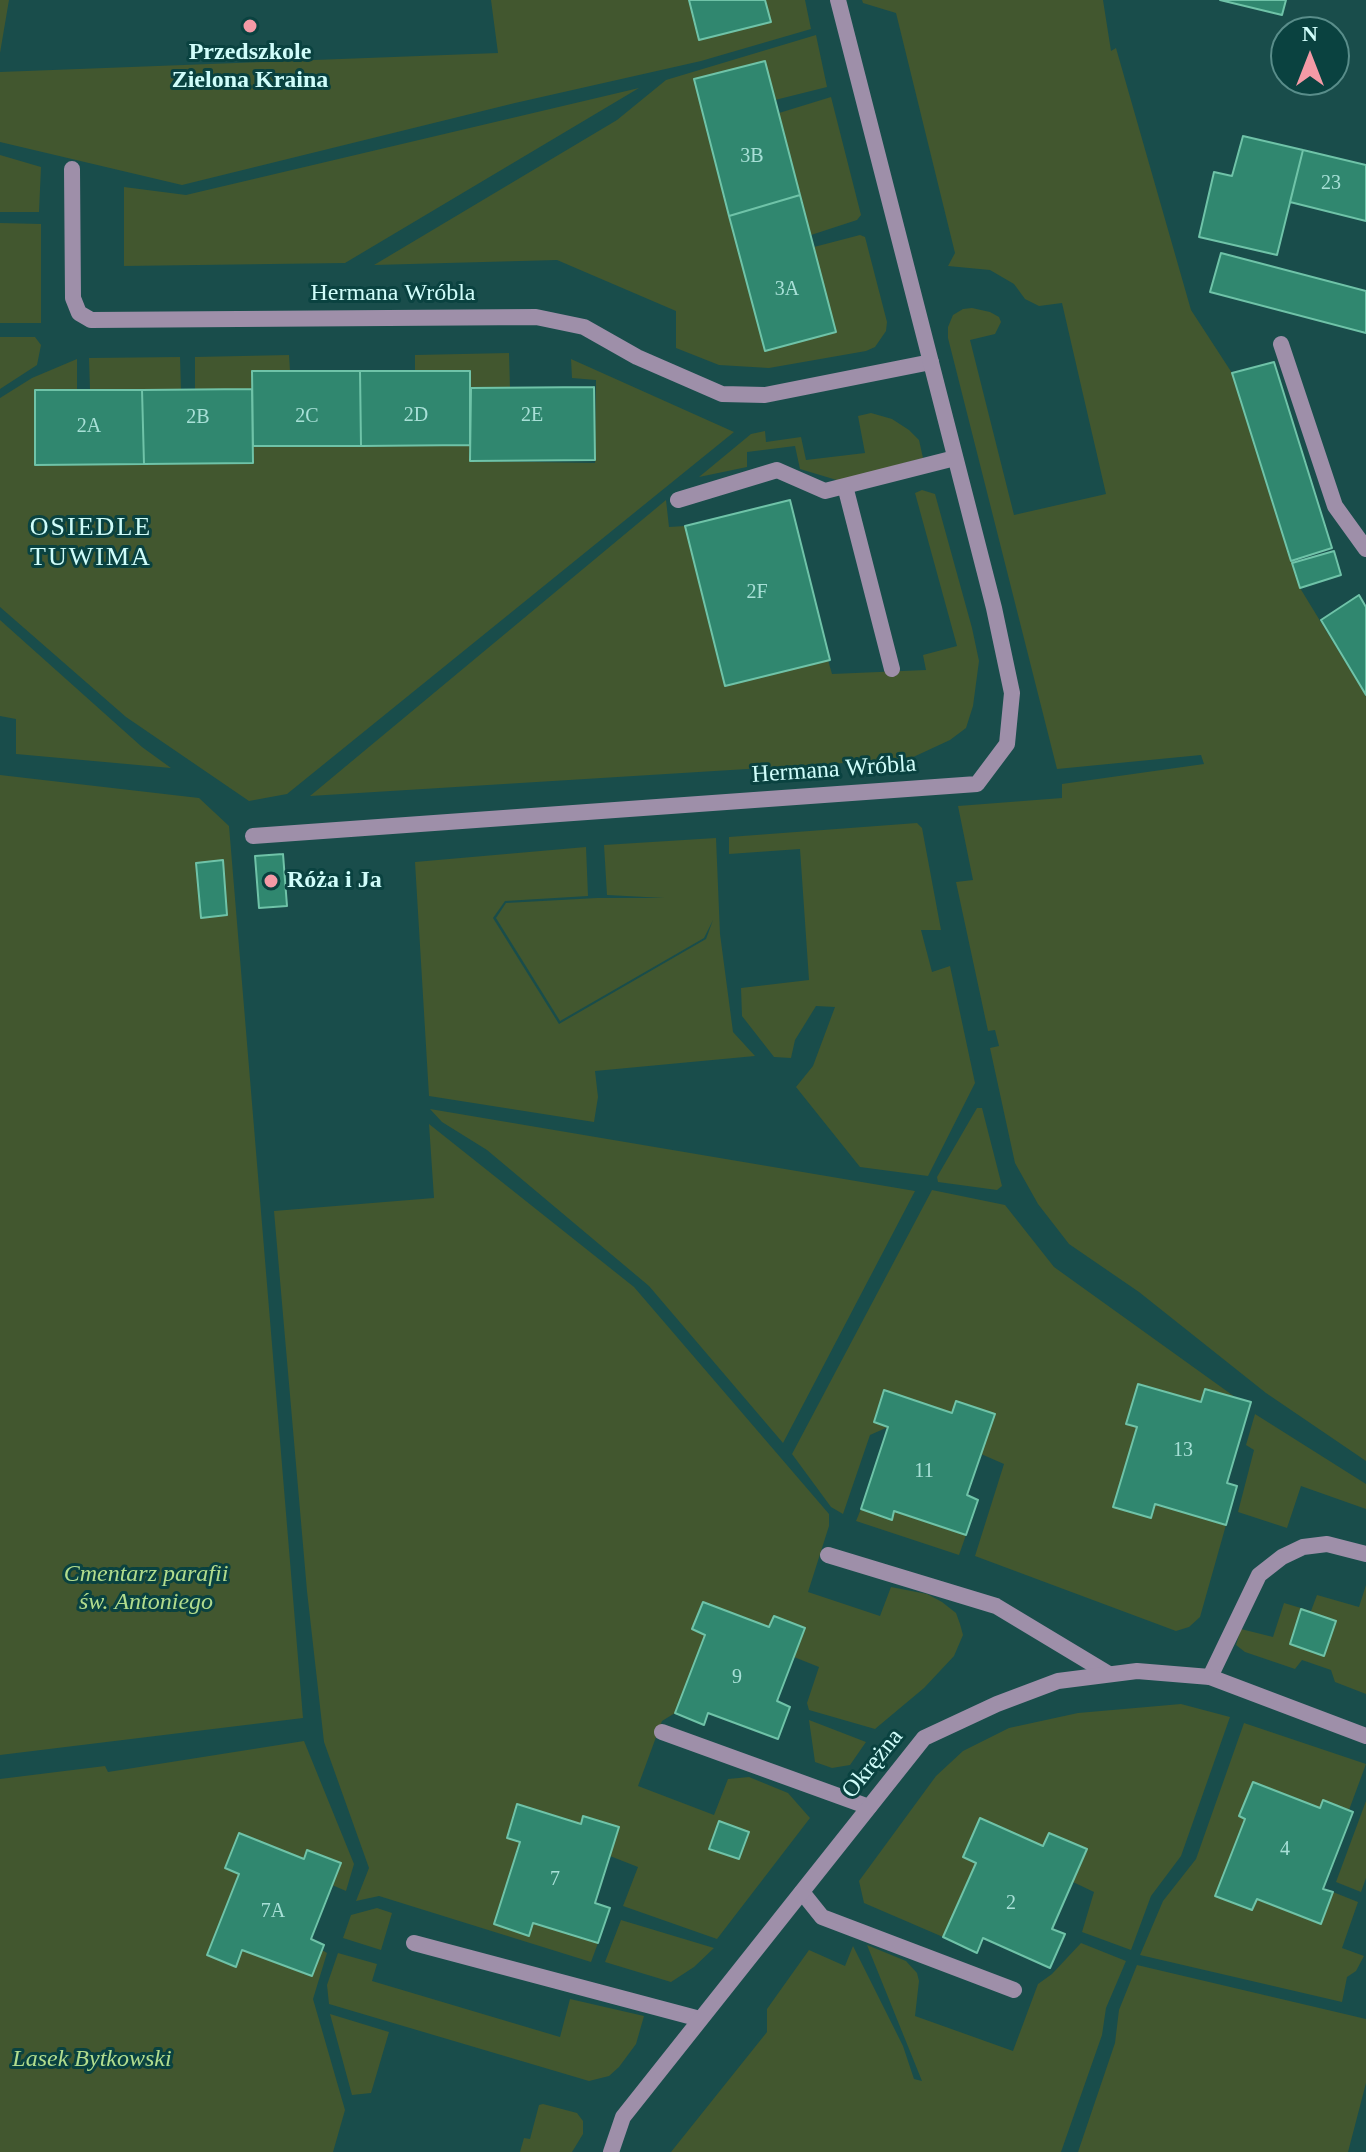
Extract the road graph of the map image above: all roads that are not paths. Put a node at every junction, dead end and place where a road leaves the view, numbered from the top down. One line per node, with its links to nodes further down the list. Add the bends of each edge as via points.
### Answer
1 (838, 0): 4 (street, Hermana Wróbla)
2 (72, 169): 4 (street, Hermana Wróbla, via 73,298 79,313 91,320 536,317 584,327 722,394 765,395)
3 (1281, 344): 8 (street, via 1335,506)
4 (931, 362): 5 (street, Hermana Wróbla)
5 (955, 458): 6 (street); 10 (street, Hermana Wróbla, via 1012,693 1007,744 977,784)
6 (845, 486): 7 (street, via 825,491 777,470); 9 (street)
7 (678, 500)
8 (1366, 549)
9 (892, 669)
10 (253, 836)
11 (1366, 1554): 14 (street, via 1327,1544 1303,1547 1259,1575)
12 (828, 1555): 13 (street, via 996,1606)
13 (1109, 1674): 14 (street, Okrężna); 17 (street, Okrężna, via 1058,1681 924,1738)
14 (1210, 1677): 16 (street, Okrężna)
15 (662, 1732): 17 (street)
16 (1366, 1736)
17 (869, 1807): 18 (street, Okrężna)
18 (802, 1892): 20 (street, via 822,1917); 21 (street, Okrężna)
19 (414, 1943): 21 (street)
20 (1014, 1990)
21 (700, 2019): 22 (street, Okrężna, via 619,2121)
22 (611, 2152)

